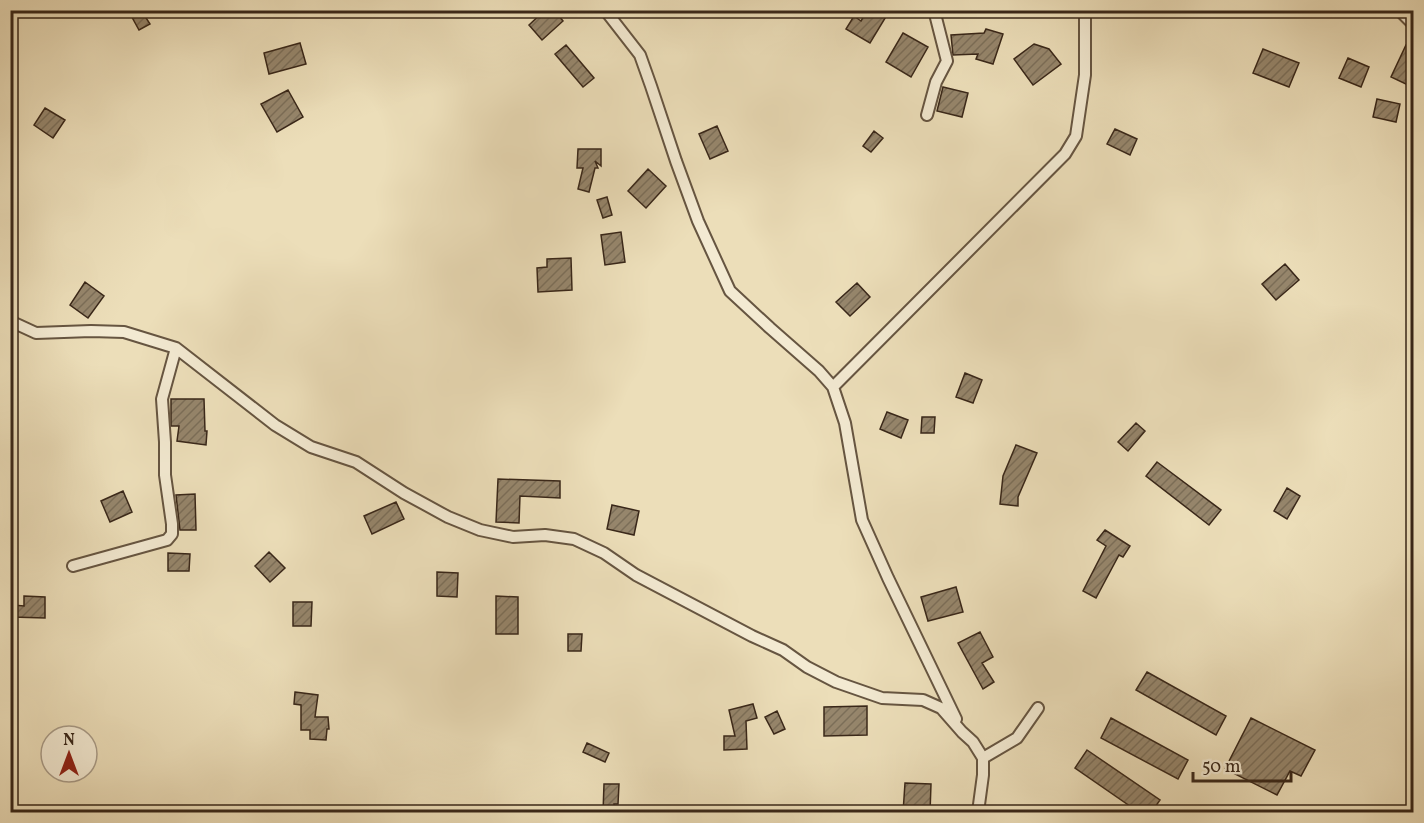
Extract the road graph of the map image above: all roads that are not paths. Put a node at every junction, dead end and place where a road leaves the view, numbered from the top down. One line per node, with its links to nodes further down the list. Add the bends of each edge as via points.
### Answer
1 (605, 10): 9 (street, via 640,55 698,222 730,291)
2 (934, 10): 6 (street, via 947,61 936,82)
3 (1085, 10): 9 (street, via 1085,75 1076,136 1065,154)
4 (1399, 10): 5 (street)
5 (1413, 25)
6 (927, 115)
7 (10, 321): 8 (street, via 36,333 124,332)
8 (176, 348): 10 (street, via 162,399 172,534 167,540); 12 (street, via 275,425 311,447 356,462 448,517 480,530 513,537 545,535 574,539 836,682 882,698 923,700 941,708)
9 (833, 387): 12 (street, via 845,423 862,520)
10 (73, 566)
11 (1038, 708): 13 (street, via 1017,738)
12 (962, 732): 13 (street)
13 (983, 758): 14 (street)
14 (978, 813)

